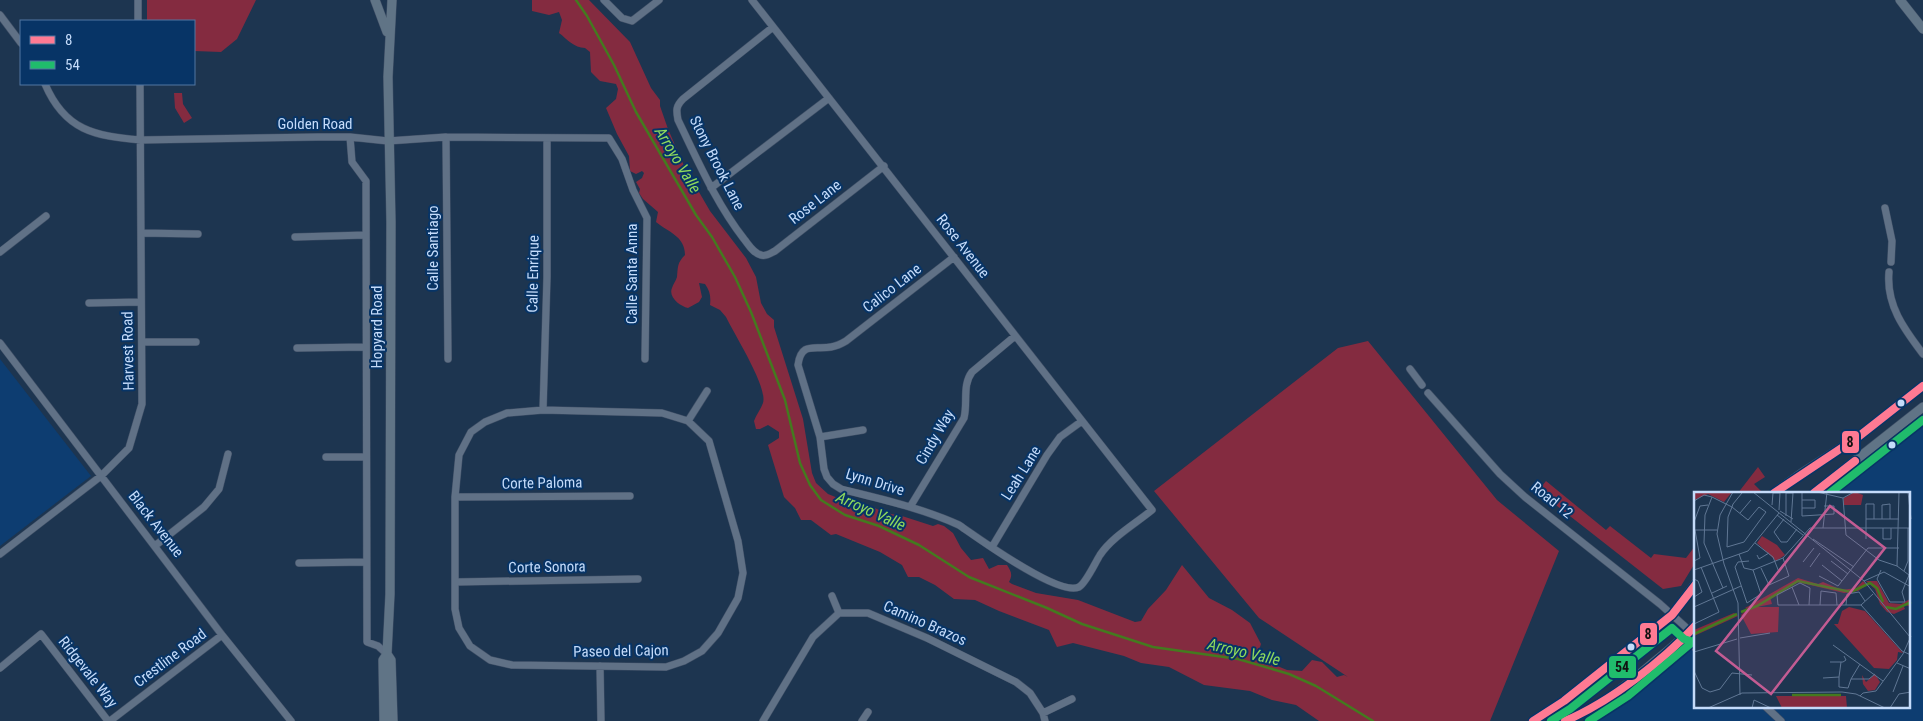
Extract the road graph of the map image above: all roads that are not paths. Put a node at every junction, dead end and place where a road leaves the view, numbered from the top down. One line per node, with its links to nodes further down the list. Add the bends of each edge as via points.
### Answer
1 (138, 0): 9 (street)
2 (375, 0): 13 (main road)
3 (392, 0): 13 (main road, Hopyard Road)
4 (604, 0): 5 (street, via 622,18 632,21)
5 (659, 0)
6 (752, 0): 10 (street, Rose Avenue)
7 (1900, 0): 11 (main road)
8 (0, 15): 12 (street)
9 (138, 20)
10 (774, 27): 16 (street, Rose Avenue); 24 (street, Stony Brook Lane, via 678,104 678,120)
11 (1923, 29)
12 (20, 42)
13 (389, 42): 22 (main road, Hopyard Road)
14 (46, 85): 21 (street, Golden Road, via 57,107 80,127 100,136)
15 (140, 85): 21 (street, Harvest Road)
16 (829, 98): 23 (street, Rose Avenue); 24 (street)
17 (350, 137): 21 (street, Golden Road); 22 (street, Golden Road); 29 (street, Hopyard Road, via 352,162 366,181)
18 (446, 138): 20 (street, Golden Road); 22 (street, Golden Road); 46 (street, Calle Santiago)
19 (609, 138): 20 (street, Golden Road); 47 (street, Calle Santa Anna, via 622,159 632,190 647,218)
20 (547, 139): 54 (street, Calle Enrique)
21 (142, 140): 27 (street, Harvest Road)
22 (388, 142): 82 (main road, Hopyard Road, via 391,222)
23 (884, 166): 32 (street, Rose Lane, via 775,251); 33 (street, Rose Avenue)
24 (711, 188): 32 (street, Stony Brook Lane, via 734,226)
25 (1885, 208): 34 (street, via 1892,241)
26 (46, 216): 31 (street)
27 (142, 233): 28 (street); 36 (street, Harvest Road)
28 (198, 234)
29 (366, 235): 30 (street); 43 (street, Hopyard Road)
30 (295, 237)
31 (0, 252)
32 (762, 256)
33 (954, 257): 38 (street, Rose Avenue); 39 (street, Calico Lane)
34 (1891, 262)
35 (1889, 272): 45 (street, via 1891,301 1898,321)
36 (141, 302): 37 (street); 40 (street, Harvest Road)
37 (89, 303)
38 (1016, 336): 56 (street, Rose Avenue); 67 (street, Cindy Way, via 968,377 964,418)
39 (846, 341): 58 (street, Lynn Drive, via 831,347 812,347 799,357 798,365)
40 (142, 342): 41 (street); 62 (street, Harvest Road, via 142,404 129,448)
41 (196, 342)
42 (0, 343): 62 (street, Black Avenue)
43 (366, 347): 44 (street); 61 (street, Hopyard Road)
44 (297, 348)
45 (1923, 354)
46 (448, 359)
47 (645, 359)
48 (1410, 369): 49 (street)
49 (1422, 385)
50 (1923, 386): 63 (main road, via 1858,437)
51 (707, 391): 55 (street)
52 (1428, 393): 79 (street, Road 12, via 1500,474 1525,497)
53 (1923, 407): 64 (main road)
54 (543, 410): 55 (street, Paseo del Cajon, via 662,413); 66 (street, Paseo del Cajon, via 507,413 471,432 459,455)
55 (688, 421): 83 (street, Paseo del Cajon, via 709,441 738,541 743,573 738,598 718,632 702,651 684,662 666,666)
56 (1082, 421): 69 (street, Leah Lane, via 1060,437 1046,455); 76 (street, Rose Avenue, via 1152,510 1114,540 1081,586)
57 (863, 430): 58 (street)
58 (820, 436): 67 (street, Lynn Drive, via 824,468 833,484)
59 (228, 454): 68 (street, via 219,489 204,507)
60 (326, 457): 61 (street)
61 (366, 457): 71 (street, Hopyard Road)
62 (102, 476): 68 (street, Black Avenue); 70 (street, Harvest Road)
63 (1777, 492)
64 (1817, 492)
65 (630, 496): 66 (street, Corte Paloma)
66 (455, 497): 74 (street, Paseo del Cajon)
67 (910, 508): 69 (street, Lynn Drive, via 959,525)
68 (156, 545): 81 (street, Black Avenue)
69 (992, 547): 76 (street, Lynn Drive, via 1041,578 1063,588)
70 (0, 554)
71 (366, 562): 72 (street); 82 (street, Hopyard Road, via 367,642)
72 (299, 563)
73 (638, 579): 74 (street, Corte Sonora)
74 (456, 582): 83 (street, Paseo del Cajon, via 454,609 459,628 470,646 490,660 512,665)
75 (1694, 587): 79 (main road)
76 (1074, 589)
77 (832, 596): 78 (street)
78 (839, 613): 88 (street, Camino Brazos, via 868,613 927,638 1016,682); 94 (street, via 813,637)
79 (1672, 615): 80 (street, Road 12); 97 (main road, via 1564,701)
80 (1694, 630): 98 (main road, via 1598,705)
81 (222, 635): 89 (street, Crestline Road); 90 (street, Black Avenue)
82 (387, 654): 91 (main road, Hopyard Road, via 383,660); 92 (main road, Hopyard Road, via 391,660)
83 (600, 666): 93 (street)
84 (0, 668): 89 (street, Ridgevale Way, via 41,634)
85 (1072, 699): 88 (street)
86 (1767, 708): 99 (street)
87 (868, 712): 95 (street)
88 (1044, 712): 96 (street)
89 (109, 721)
90 (291, 721)
91 (384, 721)
92 (393, 721)
93 (600, 721)
94 (763, 721)
95 (862, 721)
96 (1045, 721)
97 (1532, 721)
98 (1565, 721)
99 (1781, 721)

